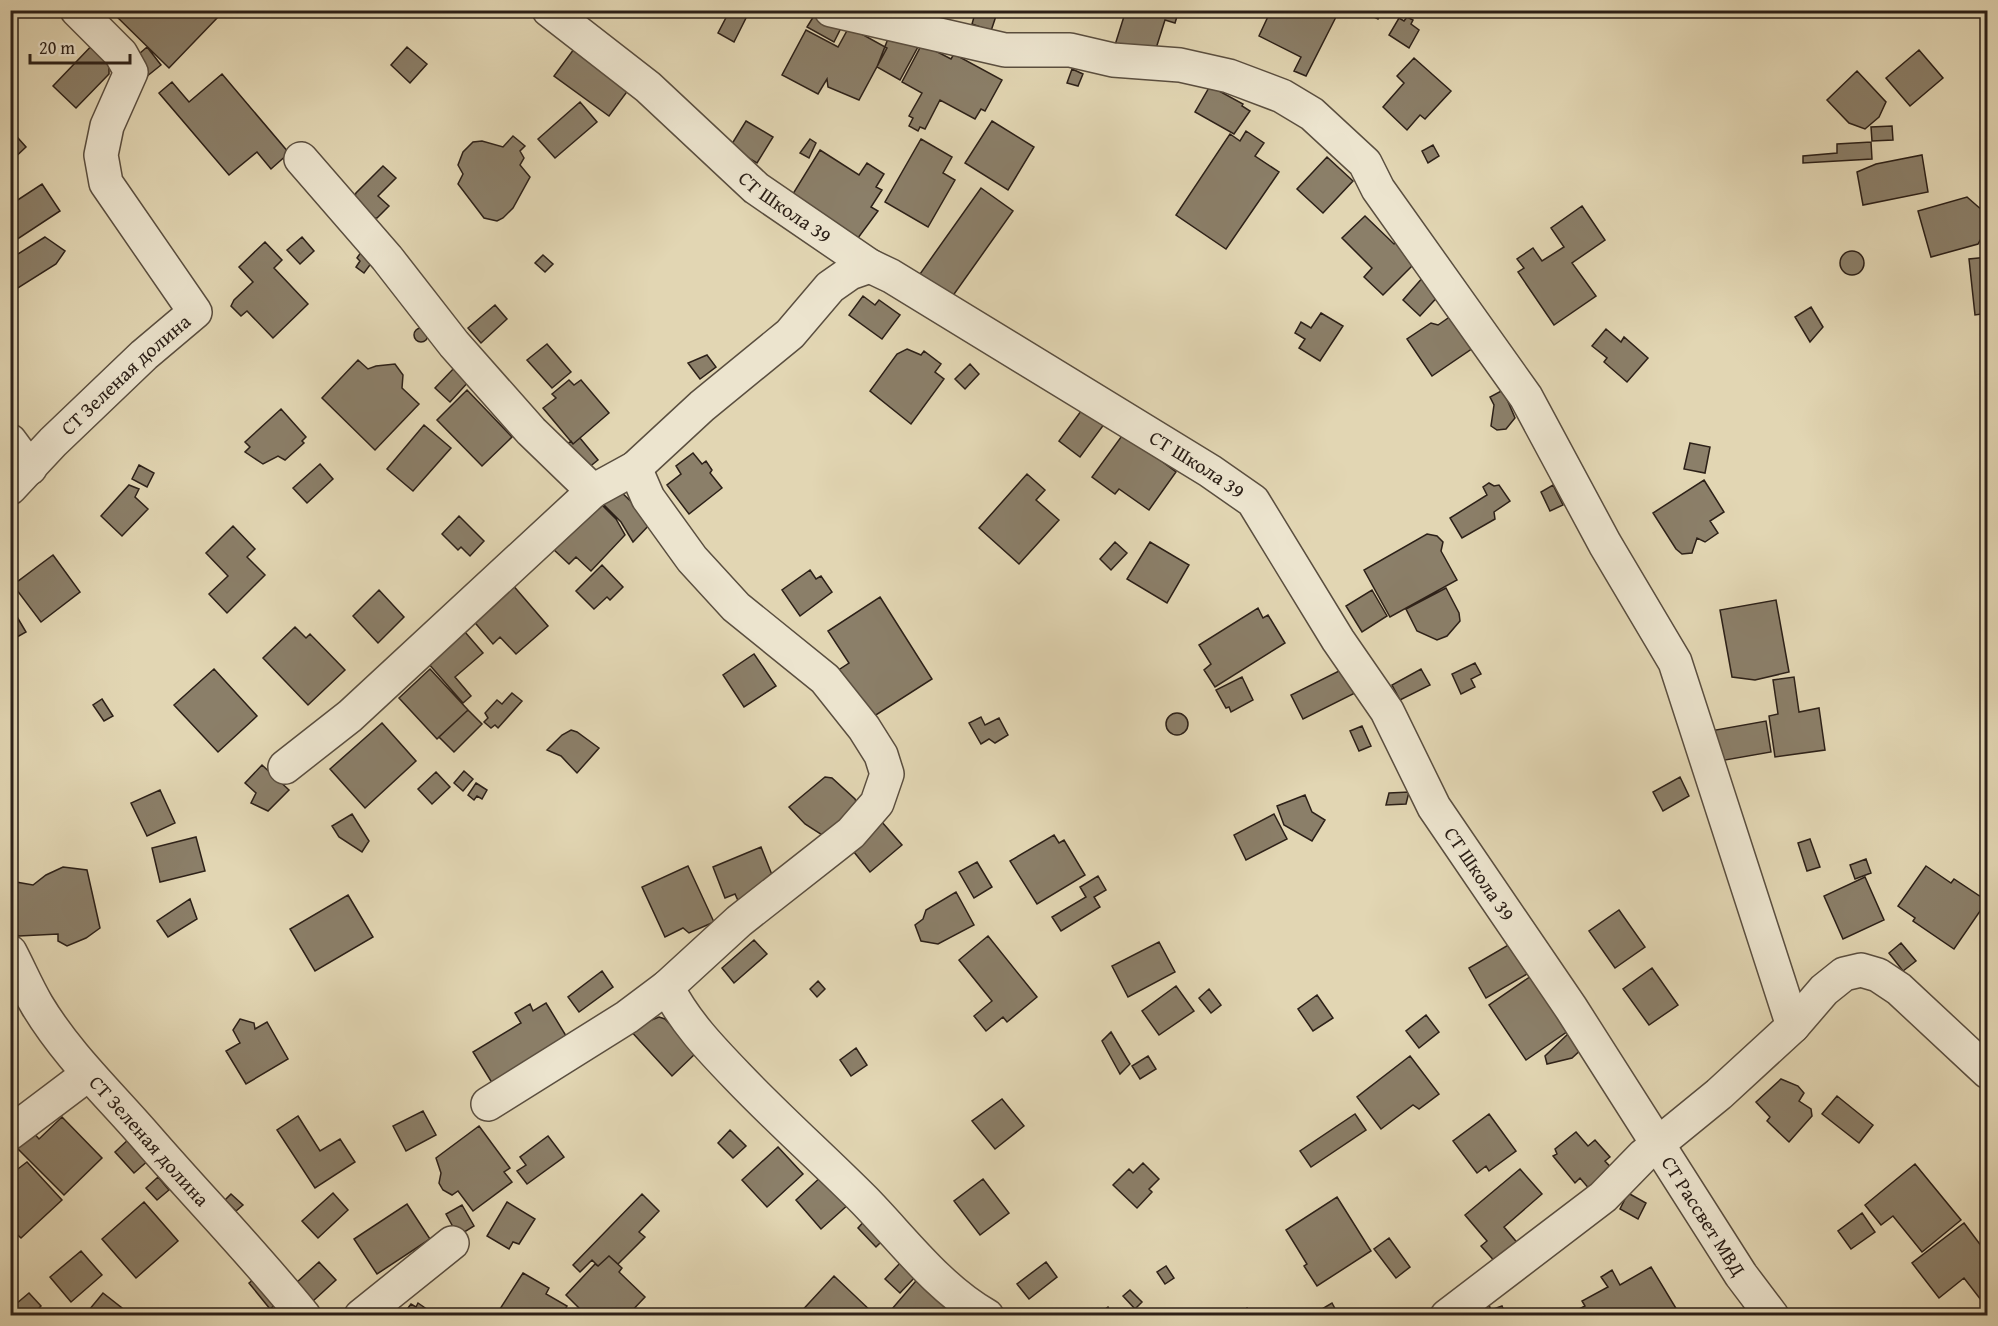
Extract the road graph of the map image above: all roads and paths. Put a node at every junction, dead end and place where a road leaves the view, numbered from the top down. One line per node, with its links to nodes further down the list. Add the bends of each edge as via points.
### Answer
1 (76, 10): 8 (street, СТ Зеленая долина, via 121,54 131,72 107,126 101,155 106,183 195,312 144,355)
2 (549, 10): 5 (street, СТ Школа 39, via 648,87 756,188)
3 (831, 10): 13 (street, via 1005,50 1070,50 1229,76 1282,96 1312,114 1365,163 1378,189 1526,397 1605,544 1675,662)
4 (301, 159): 9 (street, via 387,258 454,344 531,431)
5 (870, 266): 7 (street, via 850,273 830,287 790,334 702,406); 18 (street, СТ Школа 39, via 1095,400 1253,501 1387,711 1434,807)
6 (10, 441): 8 (street)
7 (635, 468): 9 (street); 12 (street, via 648,498 692,559 736,607 825,680 864,728 881,755 886,774 877,803 851,832 739,921)
8 (20, 478)
9 (593, 491): 10 (street, via 350,716)
10 (285, 767)
11 (10, 952): 15 (street, СТ Зеленая долина, via 37,1005)
12 (667, 987): 16 (street, via 561,1061); 22 (street, via 678,1010 699,1037 778,1119 866,1202 941,1282)
13 (1793, 1026): 14 (street, via 1824,990 1844,974 1860,970 1878,975 1899,989); 18 (street)
14 (1988, 1072)
15 (87, 1075): 17 (street); 20 (street, СТ Зеленая долина)
16 (488, 1104)
17 (10, 1133)
18 (1659, 1145): 23 (street, via 1603,1197); 24 (street, СТ Рассвет МВД, via 1741,1275)
19 (452, 1243): 21 (street)
20 (304, 1316)
21 (361, 1316)
22 (987, 1316)
23 (1447, 1316)
24 (1772, 1316)

